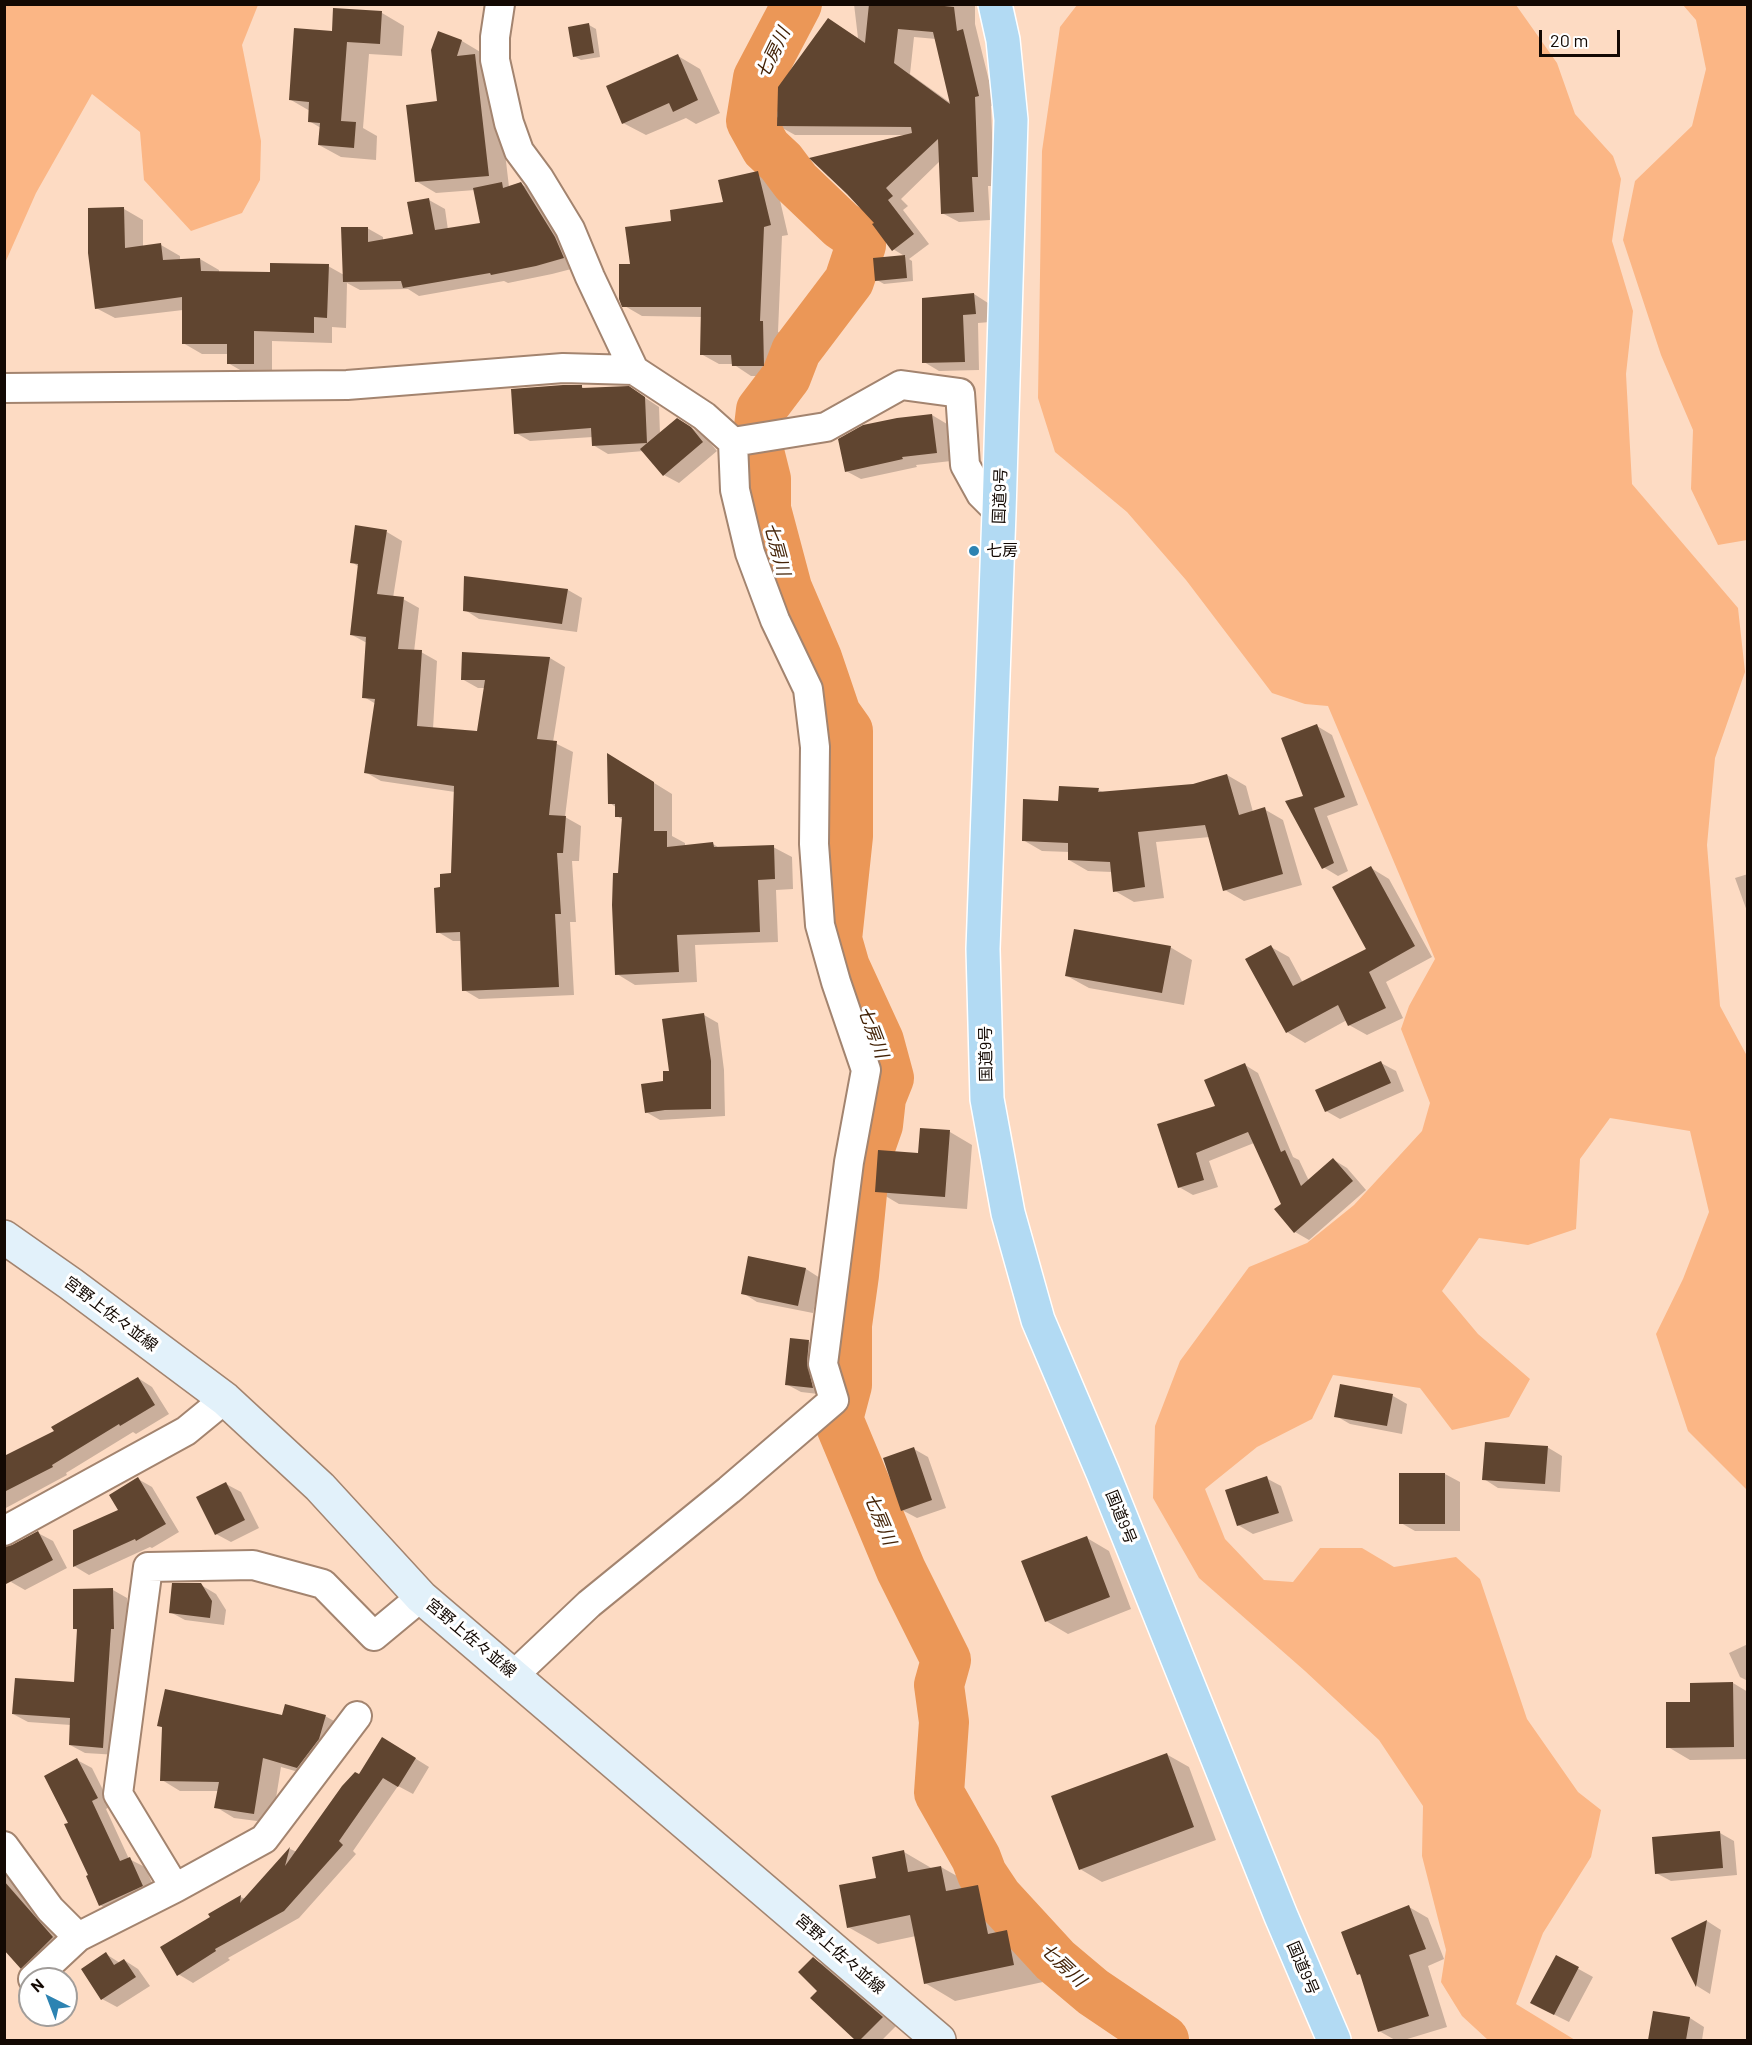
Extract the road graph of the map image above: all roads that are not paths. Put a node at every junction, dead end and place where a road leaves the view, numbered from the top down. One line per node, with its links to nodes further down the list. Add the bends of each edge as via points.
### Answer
1 (500, 4): 3 (street, via 495,60 508,123 519,151 570,229)
2 (995, 4): 6 (highway, 国道9号, via 1004,40 1011,120)
3 (634, 370): 4 (street, via 562,368 347,385); 5 (street, via 704,416)
4 (4, 388)
5 (733, 442): 6 (street, via 826,427 901,385 960,393 965,465 981,494); 11 (street, via 735,490 750,553 775,620 808,689 815,747 814,844 820,925 866,1070 849,1162 824,1365 834,1400 590,1604)
6 (999, 512): 18 (highway, 国道9号, via 983,949 987,1100 1008,1213 1038,1320)
7 (4, 1237): 8 (main road, 宮野上佐々並線)
8 (225, 1399): 9 (street, via 186,1431); 10 (main road, 宮野上佐々並線, via 320,1487)
9 (4, 1531)
10 (422, 1597): 11 (main road, 宮野上佐々並線); 14 (street, via 374,1636 323,1584 253,1565 148,1567 118,1794)
11 (514, 1675): 17 (main road, 宮野上佐々並線)
12 (357, 1716): 14 (street, via 264,1839)
13 (4, 1846): 15 (street, via 50,1909)
14 (175, 1888): 15 (street)
15 (78, 1937): 16 (street)
16 (45, 1967)
17 (939, 2040)
18 (1334, 2040)

